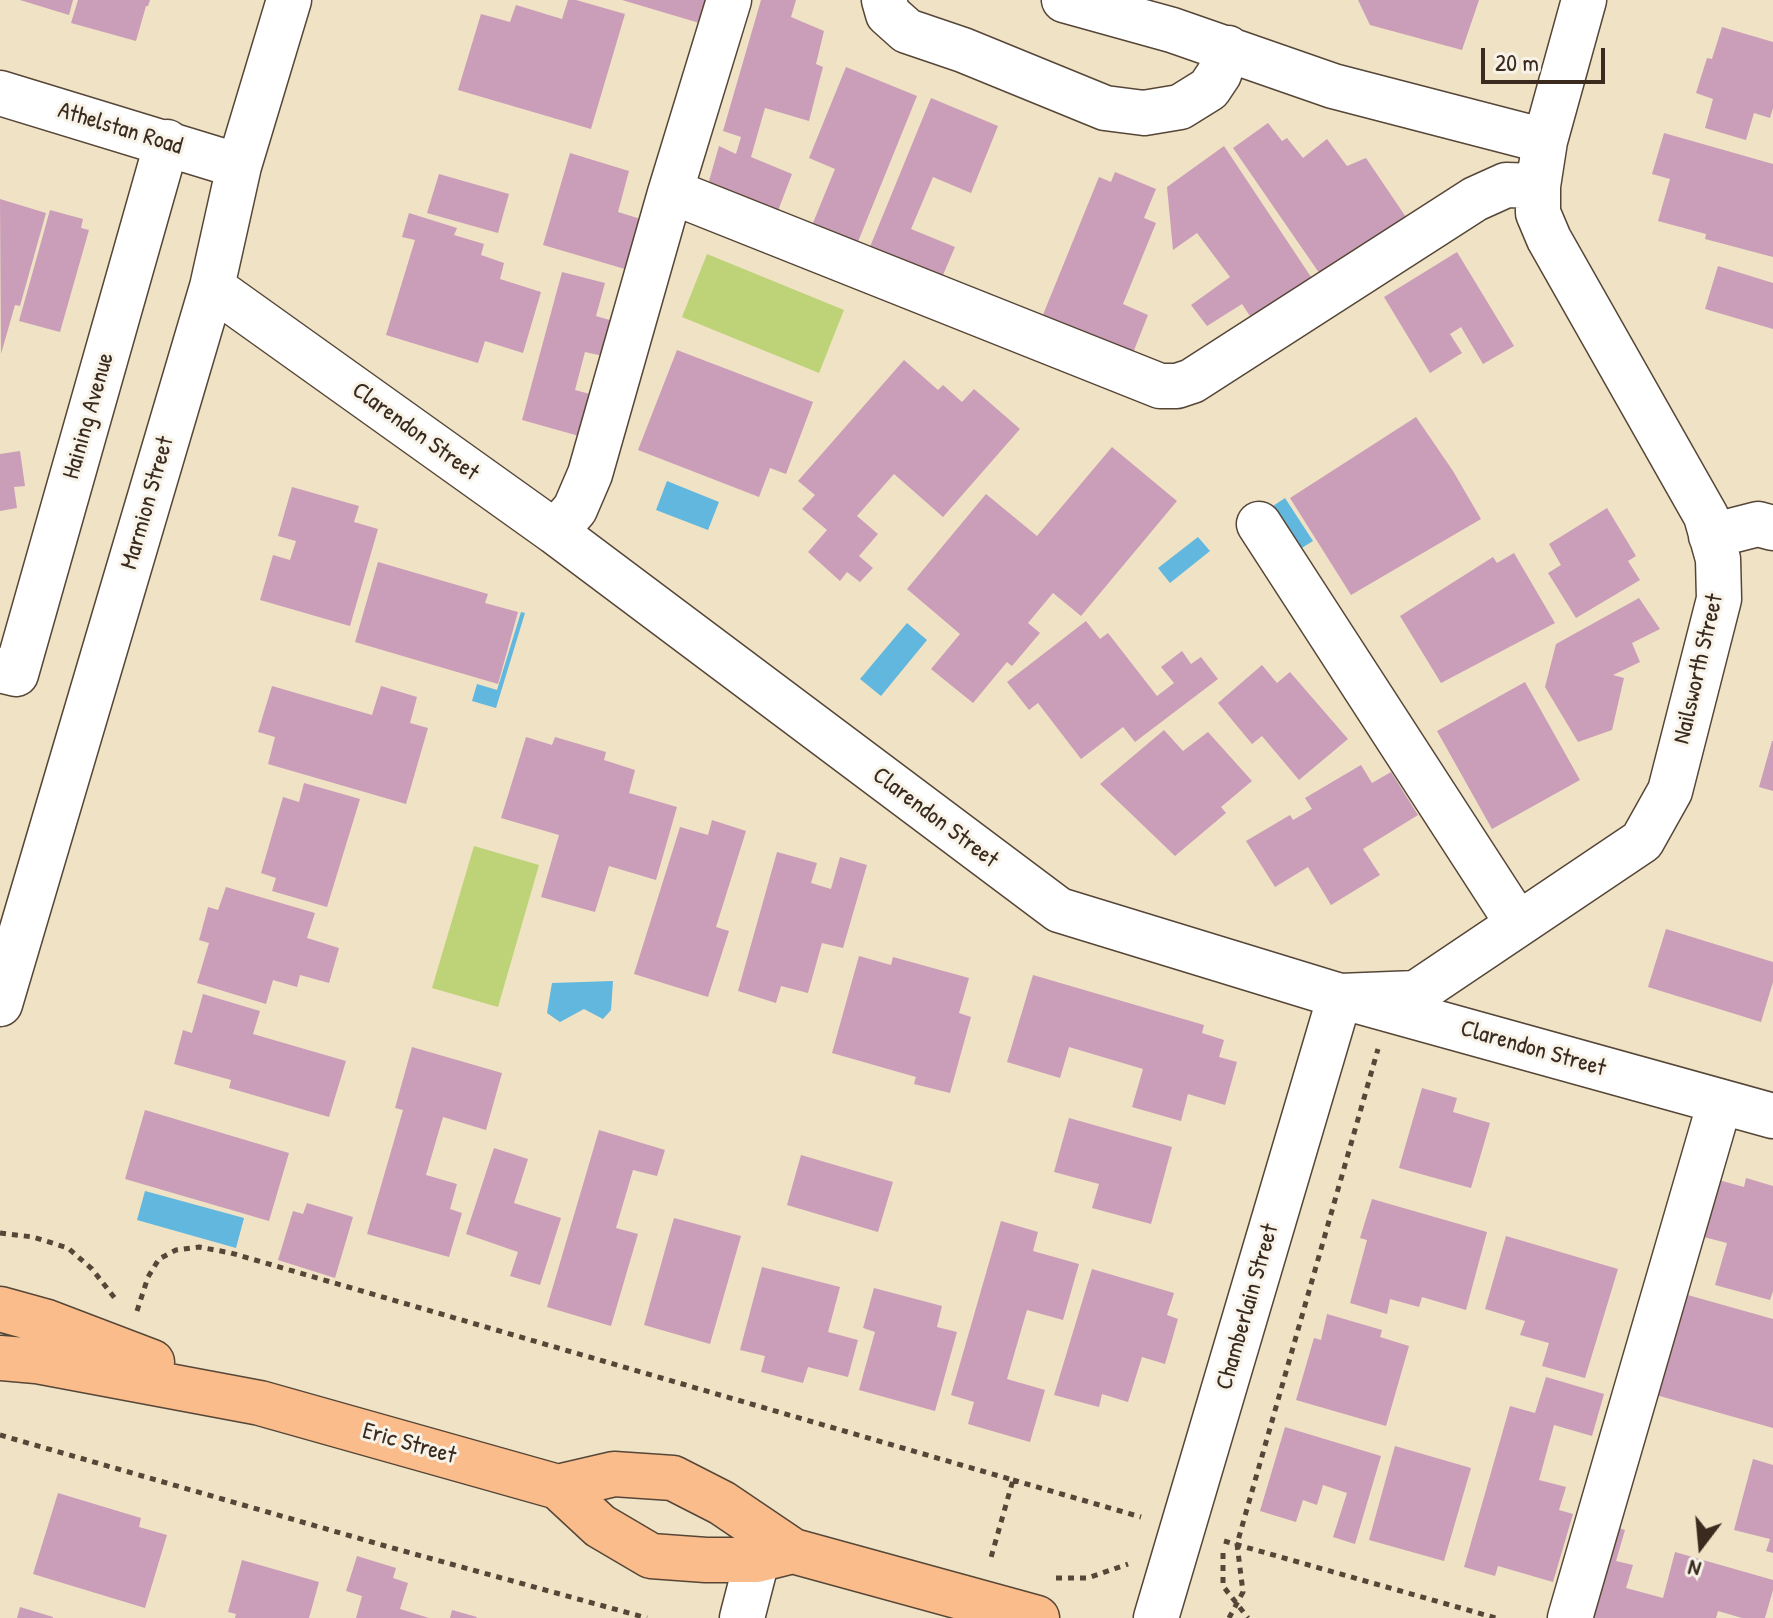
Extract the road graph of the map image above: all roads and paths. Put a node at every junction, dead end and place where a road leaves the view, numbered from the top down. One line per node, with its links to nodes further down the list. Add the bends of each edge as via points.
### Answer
1 (289, 0): 10 (street, Marmion Street)
2 (729, 0): 12 (street)
3 (884, 0): 6 (street, via 888,14 907,31 1105,108 1144,113 1180,107 1209,89)
4 (1064, 0): 6 (street)
5 (1584, 0): 8 (street, Nailsworth Street)
6 (1228, 48): 8 (street, via 1333,86)
7 (0, 93): 9 (street, Athelstan Road)
8 (1545, 141): 11 (street, Nailsworth Street)
9 (167, 142): 10 (street, Athelstan Road); 18 (street, Haining Avenue, via 16,674)
10 (239, 166): 13 (street, Marmion Street)
11 (1538, 186): 12 (street, via 1506,185 1475,199 1177,386 1160,386); 17 (street, Nailsworth Street, via 1538,213 1549,239 1706,516)
12 (670, 193): 16 (street, via 590,474 575,509)
13 (212, 287): 16 (street, Clarendon Street); 21 (street, Marmion Street)
14 (1259, 524): 19 (street)
15 (1773, 528): 17 (street, via 1758,524)
16 (555, 532): 20 (street, Clarendon Street, via 1059,910)
17 (1711, 536): 19 (street, Nailsworth Street, via 1718,559 1719,599 1670,791 1642,841)
18 (0, 670)
19 (1518, 924): 20 (street, Nailsworth Street, via 1416,993)
20 (1340, 996): 22 (street, Clarendon Street); 40 (street, Chamberlain Street)
21 (0, 1004)
22 (1389, 1009): 23 (street, Clarendon Street); 33 (path)
23 (1720, 1102): 24 (street, Clarendon Street); 44 (street)
24 (1773, 1116)
25 (0, 1309): 26 (main road, Eric Street)
26 (124, 1351): 28 (main road, Eric Street); 30 (path, via 159,1259 199,1247)
27 (0, 1358): 28 (main road, Eric Street)
28 (260, 1403): 31 (main road, Eric Street)
29 (0, 1435): 37 (path)
30 (1013, 1480): 32 (path); 35 (path)
31 (558, 1487): 34 (main road, Eric Street, via 600,1526 651,1556); 34 (main road, Eric Street, via 614,1474 673,1478 722,1503)
32 (1149, 1519)
33 (1237, 1544): 36 (path, via 1243,1592); 36 (path, via 1224,1540 1223,1586); 43 (path)
34 (775, 1556): 38 (street); 39 (main road, Eric Street)
35 (986, 1574)
36 (1236, 1605): 41 (path); 42 (path)
37 (647, 1618)
38 (742, 1618)
39 (1037, 1618)
40 (1156, 1618)
41 (1229, 1618)
42 (1248, 1618)
43 (1496, 1618)
44 (1570, 1618)

